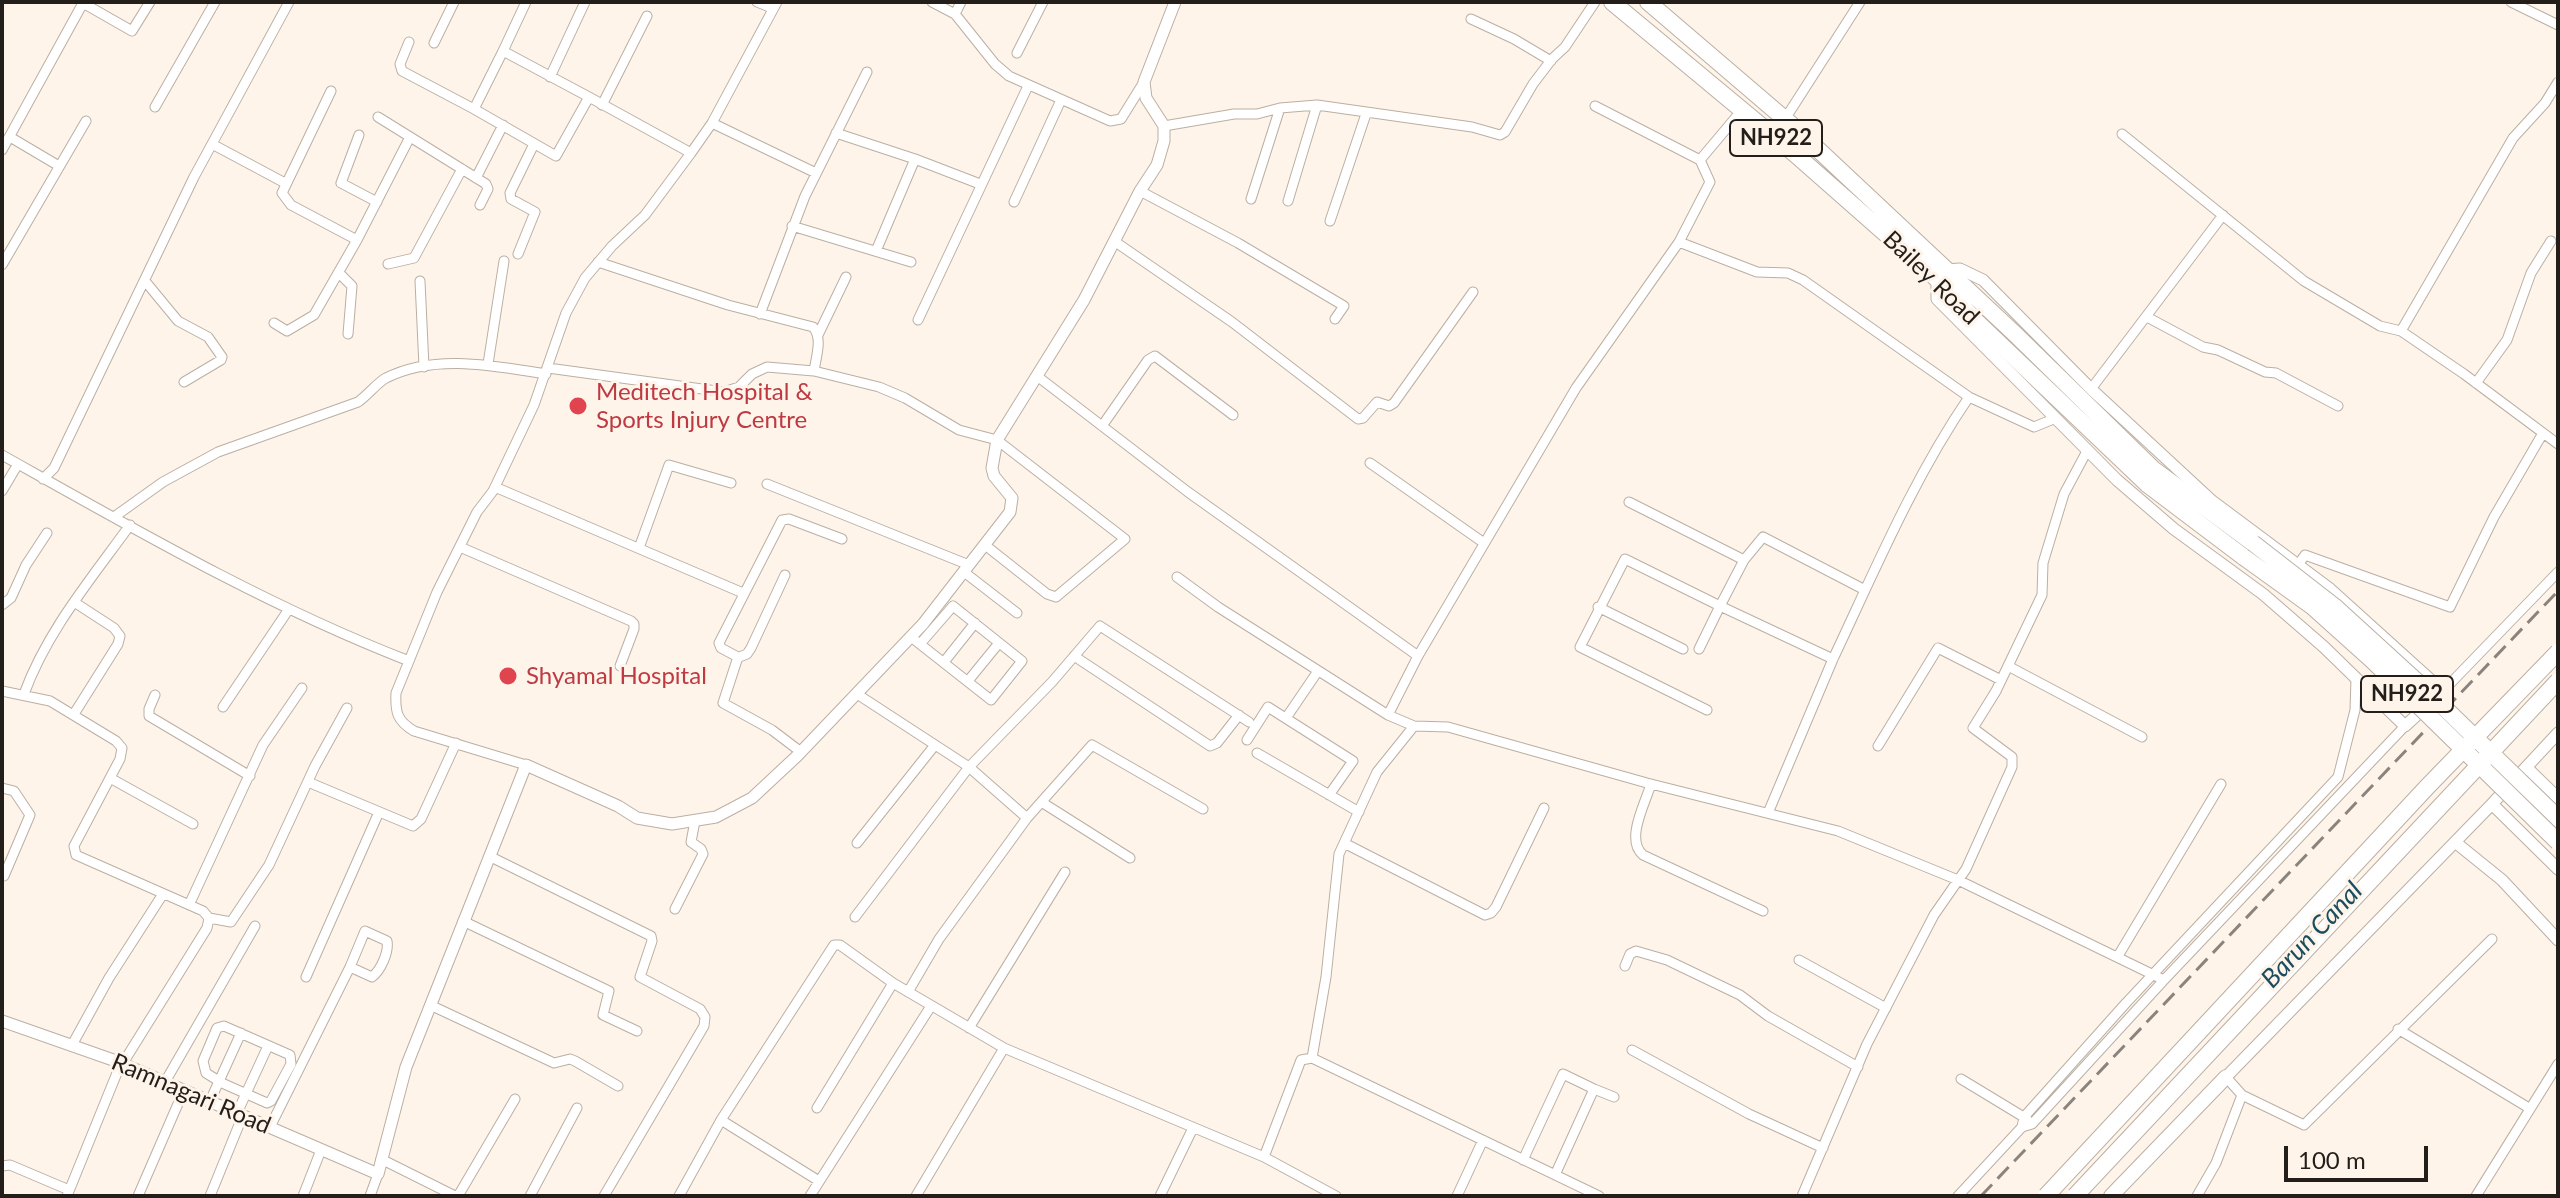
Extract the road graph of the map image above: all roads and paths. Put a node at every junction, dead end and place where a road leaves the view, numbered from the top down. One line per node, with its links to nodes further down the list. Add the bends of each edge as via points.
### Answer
1 (150, 2): 52 (street, via 132,31 83,3)
2 (215, 2): 38 (street)
3 (289, 2): 54 (street)
4 (454, 2): 23 (street)
5 (526, 2): 24 (street)
6 (585, 2): 28 (street)
7 (757, 2): 17 (street)
8 (932, 2): 18 (street)
9 (961, 2): 18 (street)
10 (1043, 2): 25 (street)
11 (1175, 2): 29 (street)
12 (1595, 2): 26 (street)
13 (1612, 2): 41 (highway, Bailey Road / NH922)
14 (1648, 2): 44 (highway, NH922)
15 (1860, 2): 44 (street)
16 (2511, 2): 21 (street)
17 (774, 5): 46 (street)
18 (955, 14): 31 (street, via 995,64)
19 (647, 16): 35 (street)
20 (1471, 19): 26 (street)
21 (2558, 25)
22 (409, 42): 40 (street, via 400,69)
23 (434, 43)
24 (503, 51): 28 (street); 40 (street)
25 (1017, 53)
26 (1551, 61): 42 (street, via 1500,135)
27 (867, 72): 49 (street)
28 (550, 77): 33 (street)
29 (1144, 82): 34 (street, via 1116,122); 48 (street, via 1146,98)
30 (2558, 82): 97 (street, via 2513,138)
31 (1028, 86): 34 (street); 65 (street)
32 (331, 91): 64 (street)
33 (589, 97): 35 (street); 55 (street, via 556,156)
34 (1061, 100): 70 (street)
35 (602, 105): 57 (street)
36 (1317, 105): 39 (street); 42 (street); 68 (street)
37 (1595, 106): 59 (street)
38 (155, 107)
39 (1280, 108): 48 (street); 67 (street)
40 (474, 109): 47 (street)
41 (1742, 110): 59 (street); 87 (highway, Bailey Road / NH922)
42 (1366, 114): 73 (street)
43 (378, 117): 53 (street)
44 (1785, 119): 87 (highway, NH922)
45 (86, 121): 60 (street)
46 (712, 123): 57 (street); 62 (street)
47 (503, 125): 55 (street); 63 (street)
48 (1164, 126): 66 (street, via 1157,165)
49 (836, 133): 58 (street); 62 (street)
50 (2122, 134): 72 (street)
51 (359, 135): 69 (street, via 341,183)
52 (10, 137): 56 (street); 60 (street)
53 (410, 137): 61 (street); 69 (street)
54 (212, 144): 64 (street); 89 (street)
55 (534, 144): 80 (street, via 510,195 535,212)
56 (2, 150)
57 (691, 153): 82 (street, via 645,215)
58 (915, 159): 65 (street); 79 (street)
59 (1700, 160): 78 (street, via 1710,182)
60 (59, 166): 85 (street)
61 (462, 169): 63 (street); 84 (street, via 414,258)
62 (816, 173): 74 (street)
63 (476, 178): 71 (street, via 488,187)
64 (285, 183): 75 (street, via 286,202)
65 (980, 184): 95 (street)
66 (1140, 191): 76 (street); 94 (street, via 1344,306)
67 (1251, 199)
68 (1288, 201)
69 (377, 202): 75 (street)
70 (1014, 202)
71 (480, 205)
72 (2223, 215): 93 (street); 97 (street, via 2304,281 2380,326)
73 (1330, 221)
74 (792, 226): 79 (street); 92 (street)
75 (357, 240): 86 (street)
76 (1114, 241): 91 (street, via 1361,419 1377,402 1394,403); 104 (street)
77 (2551, 241): 106 (street, via 2531,273 2507,340)
78 (1679, 242): 108 (street, via 1757,272 1788,273 1803,280); 130 (street, via 1576,388)
79 (876, 251): 83 (street)
80 (518, 254)
81 (504, 261): 100 (street)
82 (598, 262): 92 (street); 102 (street, via 566,313)
83 (911, 262)
84 (388, 264)
85 (2, 265)
86 (339, 273): 96 (street, via 311,319 287,331); 98 (street, via 352,286)
87 (1941, 274): 107 (street, via 1960,269 1983,280); 111 (street, via 1937,299); 133 (highway, Bailey Road / NH922, via 1977,322 2137,475)
88 (846, 277): 99 (street)
89 (145, 281): 105 (street, via 178,321 208,337 222,357); 120 (street, via 54,468)
90 (420, 281): 101 (street)
91 (1473, 292)
92 (760, 314): 99 (street, via 807,325)
93 (2147, 317): 107 (street); 109 (street)
94 (1335, 319)
95 (918, 320)
96 (274, 323)
97 (2401, 331): 106 (street)
98 (348, 334)
99 (818, 335): 103 (street)
100 (488, 364): 101 (street); 102 (street)
101 (424, 367): 126 (street, via 383,379 367,396 341,410 192,464)
102 (547, 371): 103 (street, via 724,392 760,369); 123 (street)
103 (814, 371): 114 (street, via 891,391 959,430)
104 (1037, 376): 112 (street); 114 (street)
105 (184, 382)
106 (2476, 383): 113 (street)
107 (2091, 389): 133 (street)
108 (1969, 397): 111 (street, via 2034,427); 142 (street, via 1906,502)
109 (2338, 406)
110 (1233, 415): 112 (street, via 1155,356)
111 (2056, 418): 116 (street)
112 (1102, 426): 157 (street)
113 (2543, 433): 115 (street); 136 (street, via 2450,607 2305,555)
114 (997, 440): 131 (street, via 992,468 1013,507); 131 (street, via 1125,539 1056,597)
115 (2558, 444)
116 (2087, 451): 141 (street, via 2174,529); 163 (street, via 2064,494 2043,563 2042,595)
117 (2, 455): 119 (street)
118 (1370, 463): 130 (street)
119 (18, 464): 120 (street); 124 (street)
120 (43, 479): 126 (street)
121 (731, 483): 134 (street, via 669,465)
122 (767, 484): 137 (street)
123 (495, 487): 132 (street); 134 (street)
124 (2, 491)
125 (1629, 502): 135 (street)
126 (114, 517): 127 (street)
127 (130, 525): 144 (street); 148 (street)
128 (47, 533): 145 (street)
129 (842, 539): 143 (street, via 783,519)
130 (1484, 543): 157 (street)
131 (985, 545): 137 (street)
132 (460, 547): 160 (street); 162 (street, via 633,623)
133 (2254, 547): 136 (street); 141 (street); 212 (highway, NH922, bridge, via 2334,606); 216 (highway, NH922, bridge)
134 (639, 548): 143 (street)
135 (1744, 560): 142 (street, via 1763,537); 146 (street)
136 (2298, 565): 171 (street)
137 (967, 568): 149 (street); 151 (street)
138 (2558, 572): 171 (street)
139 (785, 575): 158 (street, via 751,648)
140 (1177, 577): 164 (street)
141 (2242, 578): 165 (street)
142 (1865, 590): 159 (street)
143 (743, 593): 158 (street, via 719,643)
144 (74, 602): 172 (street, via 40,655); 178 (street, via 120,636)
145 (2, 605)
146 (1720, 606): 147 (street, via 1625,559); 154 (street); 159 (street)
147 (1598, 607): 153 (street); 177 (street, via 1580,642 1583,650)
148 (289, 609): 160 (street); 175 (street)
149 (1017, 613)
150 (975, 623): 151 (street, via 953,606); 152 (street); 161 (street)
151 (916, 641): 161 (street); 173 (street)
152 (999, 643): 167 (street); 167 (street, via 1022,661 991,700)
153 (1683, 649)
154 (1699, 649)
155 (2558, 652): 307 (highway, bridge)
156 (1074, 656): 179 (street, via 1100,626); 179 (street, via 1210,746); 194 (street)
157 (1418, 656): 180 (street)
158 (737, 658): 191 (street, via 723,703)
159 (1833, 659): 210 (street)
160 (409, 661): 188 (street, via 396,693 401,724)
161 (944, 662): 167 (street)
162 (620, 666)
163 (2008, 666): 166 (street); 186 (street)
164 (1318, 671): 180 (street); 181 (street)
165 (2356, 679): 184 (street); 239 (street, via 2355,710 2338,777)
166 (2001, 680): 190 (street, via 1938,648); 224 (street, via 1973,728 2012,757 2012,767)
167 (968, 681)
168 (2558, 681): 308 (highway, bridge)
169 (302, 688): 196 (street, via 270,734)
170 (2, 691): 172 (street)
171 (2443, 691): 184 (street)
172 (24, 694): 178 (street)
173 (857, 694): 189 (street); 191 (street)
174 (155, 695): 196 (street, via 149,716)
175 (223, 707)
176 (347, 708): 198 (street)
177 (1707, 710)
178 (74, 714): 197 (street, via 120,745 122,755)
179 (1239, 715): 182 (street)
180 (1388, 715): 183 (street)
181 (1286, 718): 187 (street, via 1268,707); 202 (street, via 1353,761)
182 (1249, 722)
183 (1414, 726): 199 (street, via 1448,727); 209 (street, via 1377,772)
184 (2405, 726): 241 (street)
185 (2558, 733): 195 (street)
186 (2142, 737)
187 (1247, 740)
188 (456, 743): 193 (street); 208 (street, via 416,826)
189 (935, 745): 194 (street); 217 (street)
190 (1878, 746)
191 (801, 752): 213 (street, via 752,798 716,817)
192 (1257, 753): 202 (street)
193 (526, 765): 213 (street, via 637,818 672,824); 219 (street)
194 (969, 767): 211 (street); 229 (street)
195 (2526, 767): 203 (street); 205 (street)
196 (250, 776): 226 (street)
197 (110, 778): 214 (street); 225 (street, via 74,852)
198 (308, 782): 208 (street); 230 (street, via 269,865 233,920)
199 (1651, 784): 210 (street); 228 (street, via 1634,838 1636,850)
200 (2221, 784): 235 (street)
201 (2, 788): 223 (street, via 14,791 30,815)
202 (1329, 795): 209 (street)
203 (2558, 798)
204 (1043, 803): 207 (street, via 1092,745); 211 (street); 220 (street)
205 (2492, 804): 215 (street); 221 (street)
206 (1544, 808): 218 (street, via 1496,907 1485,915)
207 (1203, 809)
208 (379, 812): 240 (street)
209 (1359, 812): 218 (street)
210 (1768, 813): 224 (street, via 1838,831)
211 (1027, 818): 243 (street, via 939,939)
212 (2558, 818)
213 (695, 821): 227 (street, via 690,840 703,854)
214 (193, 824)
215 (2455, 842): 234 (street, via 2502,880); 260 (street)
216 (2558, 842)
217 (857, 843)
218 (1344, 843): 256 (street)
219 (489, 856): 231 (street); 298 (street, via 651,936 640,977 700,1009 705,1017)
220 (1130, 858)
221 (2558, 869)
222 (1065, 872): 248 (street)
223 (4, 876)
224 (1958, 880): 235 (street); 246 (street)
225 (163, 894): 226 (street); 252 (street)
226 (189, 905): 230 (street)
227 (675, 909)
228 (1763, 911)
229 (855, 917)
230 (209, 918): 257 (street)
231 (463, 921): 244 (street); 250 (street, via 609,991 603,1015)
232 (255, 926): 262 (street)
233 (2492, 939): 249 (street)
234 (2558, 940)
235 (2118, 956): 239 (street)
236 (1799, 960): 246 (street)
237 (1625, 966): 259 (street, via 1633,952 1667,960 1740,995)
238 (350, 967): 238 (street, via 376,975 387,941 365,931); 278 (street)
239 (2154, 973): 241 (street); 277 (street)
240 (306, 977)
241 (2164, 980): 277 (street)
242 (893, 983): 243 (street); 273 (street); 276 (street, via 834,945)
243 (908, 992): 245 (street)
244 (430, 1005): 264 (street, via 554,1063 575,1061); 284 (street, via 406,1067)
245 (931, 1006): 248 (street); 289 (street)
246 (1886, 1008): 259 (street)
247 (2, 1021): 252 (street, Ramnagari Road)
248 (969, 1028): 254 (street)
249 (2398, 1029): 268 (street, via 2304,1125); 274 (street)
250 (637, 1031)
251 (241, 1033): 253 (street); 263 (street); 263 (street, via 217,1028 203,1067)
252 (72, 1045): 257 (street, Ramnagari Road)
253 (268, 1046): 267 (street); 267 (street, via 290,1055 276,1096 267,1103)
254 (1004, 1048): 279 (street); 291 (street)
255 (1632, 1050): 281 (street)
256 (1312, 1058): 280 (street); 283 (street, via 1301,1060)
257 (122, 1063): 262 (street, Ramnagari Road); 290 (street)
258 (2558, 1064): 274 (street)
259 (1858, 1067): 281 (street)
260 (2226, 1077): 268 (street); 309 (main road)
261 (1961, 1079): 277 (street)
262 (165, 1082): 266 (street, Ramnagari Road)
263 (219, 1082): 267 (street); 271 (street)
264 (618, 1086)
265 (1594, 1089): 269 (street); 285 (street, via 1563,1074); 288 (street)
266 (184, 1090): 271 (street, Ramnagari Road); 292 (street)
267 (245, 1094): 275 (street)
268 (2242, 1095): 310 (street)
269 (1614, 1097)
270 (515, 1099): 296 (street)
271 (210, 1101): 275 (street, Ramnagari Road)
272 (577, 1108): 297 (street)
273 (817, 1108)
274 (2529, 1108): 311 (street)
275 (240, 1114): 278 (street, Ramnagari Road); 293 (street)
276 (721, 1120): 289 (street); 299 (street)
277 (2026, 1123): 306 (street)
278 (270, 1127): 282 (street, Ramnagari Road)
279 (1193, 1128): 283 (street); 301 (street)
280 (1483, 1140): 285 (street); 303 (street)
281 (1823, 1148): 305 (street)
282 (321, 1150): 287 (street, Ramnagari Road); 294 (street)
283 (1264, 1157): 302 (street)
284 (381, 1159): 287 (street); 296 (street)
285 (1523, 1160): 288 (street)
286 (2, 1166): 290 (street)
287 (378, 1174): 295 (street)
288 (1555, 1175): 304 (street)
289 (819, 1181): 300 (street)
290 (68, 1193)
291 (921, 1195)
292 (138, 1196)
293 (210, 1196)
294 (303, 1196)
295 (370, 1196)
296 (456, 1196)
297 (530, 1196)
298 (604, 1196)
299 (679, 1196)
300 (810, 1196)
301 (1160, 1196)
302 (1336, 1196)
303 (1457, 1196)
304 (1599, 1196)
305 (1802, 1196)
306 (1958, 1196)
307 (2046, 1196)
308 (2075, 1196)
309 (2111, 1196)
310 (2197, 1196)
311 (2476, 1196)

